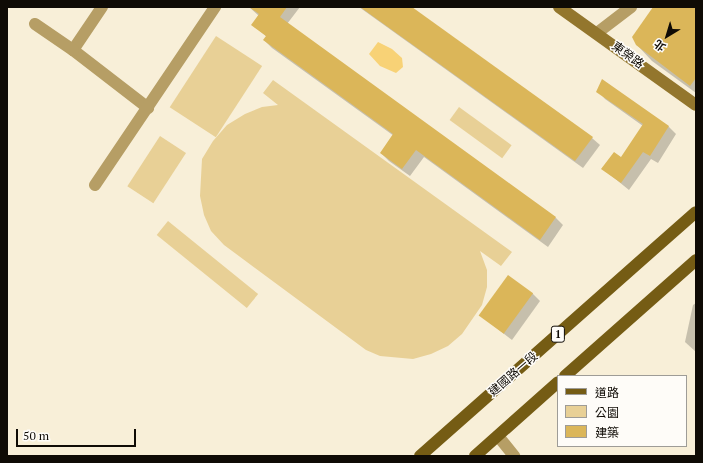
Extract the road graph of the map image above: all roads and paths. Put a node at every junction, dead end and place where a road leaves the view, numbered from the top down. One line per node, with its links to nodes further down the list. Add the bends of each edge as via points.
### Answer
1 (102, 7): 7 (street)
2 (215, 7): 9 (street)
3 (559, 7): 6 (street, 東榮路)
4 (631, 7): 6 (street)
5 (35, 24): 7 (street)
6 (597, 33): 8 (street, 東榮路)
7 (72, 50): 9 (street)
8 (696, 104)
9 (148, 108): 10 (street)
10 (95, 185)
11 (696, 212): 16 (main road, 建國路一段 / 1)
12 (696, 260): 13 (main road)
13 (566, 375)
14 (557, 383): 15 (main road)
15 (498, 436): 17 (main road); 18 (street)
16 (420, 456)
17 (476, 456)
18 (514, 456)

